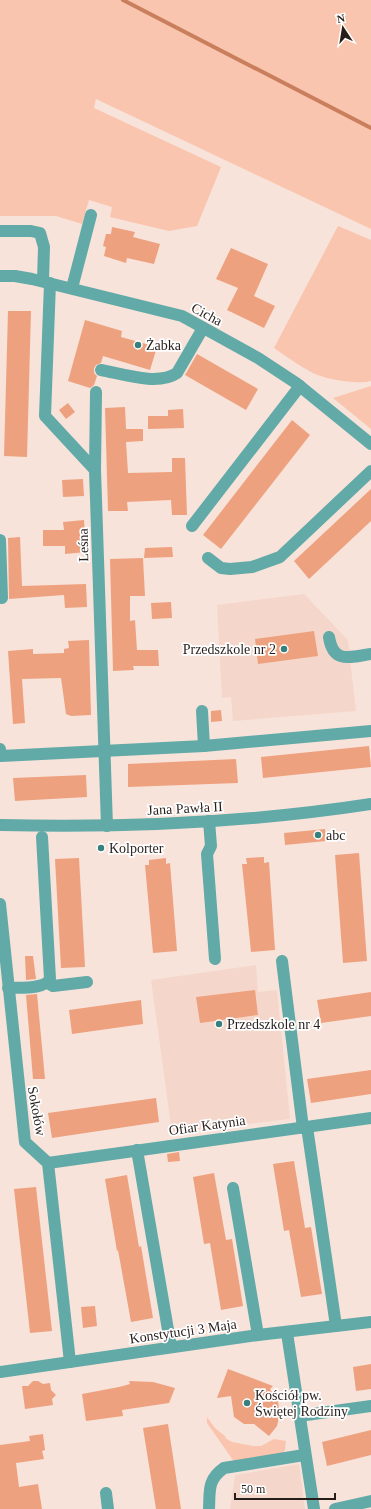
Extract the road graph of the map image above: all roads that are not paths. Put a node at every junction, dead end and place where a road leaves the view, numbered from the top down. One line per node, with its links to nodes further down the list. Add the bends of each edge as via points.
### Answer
1 (91, 216): 5 (street)
2 (0, 231): 4 (street, via 40,233 43,239)
3 (0, 276): 4 (street, Cicha)
4 (47, 282): 5 (street, Cicha); 11 (street, via 45,416)
5 (72, 288): 6 (street, Cicha, via 182,316)
6 (203, 328): 7 (street, via 177,373 172,377 155,379); 8 (street, Cicha, via 258,358)
7 (101, 370)
8 (300, 386): 10 (street, Cicha); 13 (street)
9 (96, 392): 11 (street, Leśna)
10 (371, 444)
11 (95, 470): 24 (street, Leśna)
12 (371, 471): 15 (street, via 280,557 252,567 230,569 222,568)
13 (192, 526)
14 (0, 540): 16 (street)
15 (208, 558)
16 (1, 572): 17 (street)
17 (2, 598)
18 (329, 637): 19 (street, via 330,648 341,657)
19 (371, 654)
20 (202, 711): 22 (street)
21 (371, 731): 22 (street)
22 (204, 746): 24 (street)
23 (0, 749): 24 (street, via 1,756)
24 (104, 753): 28 (street, Leśna)
25 (371, 804): 26 (street, Jana Pawła II, via 295,816)
26 (209, 822): 28 (street, Jana Pawła II); 31 (street, via 211,846 207,854)
27 (0, 825): 28 (street, Jana Pawła II)
28 (107, 826)
29 (42, 837): 34 (street, via 50,979)
30 (0, 904): 35 (street, Sokołów)
31 (215, 959)
32 (282, 961): 37 (street)
33 (87, 982): 34 (street, via 60,986)
34 (48, 983): 35 (street)
35 (8, 988): 39 (street, Sokołów, via 25,1142)
36 (371, 1118): 37 (street, Ofiar Katynia)
37 (305, 1127): 38 (street, Ofiar Katynia); 42 (street)
38 (137, 1150): 39 (street, Ofiar Katynia); 45 (street)
39 (48, 1163): 46 (street)
40 (233, 1188): 44 (street)
41 (371, 1322): 42 (street, Konstytucji 3 Maja)
42 (336, 1326): 43 (street, Konstytucji 3 Maja)
43 (287, 1332): 44 (street, Konstytucji 3 Maja); 49 (street)
44 (258, 1336): 45 (street, Konstytucji 3 Maja)
45 (171, 1347): 46 (street, Konstytucji 3 Maja)
46 (70, 1362): 47 (street, Konstytucji 3 Maja)
47 (0, 1372)
48 (371, 1406): 49 (street)
49 (299, 1416): 50 (street)
50 (304, 1455): 54 (street, via 224,1468 215,1475 210,1486); 55 (street)
51 (106, 1493): 53 (street)
52 (371, 1501): 56 (street)
53 (108, 1509)
54 (209, 1509)
55 (314, 1509)
56 (335, 1509)

